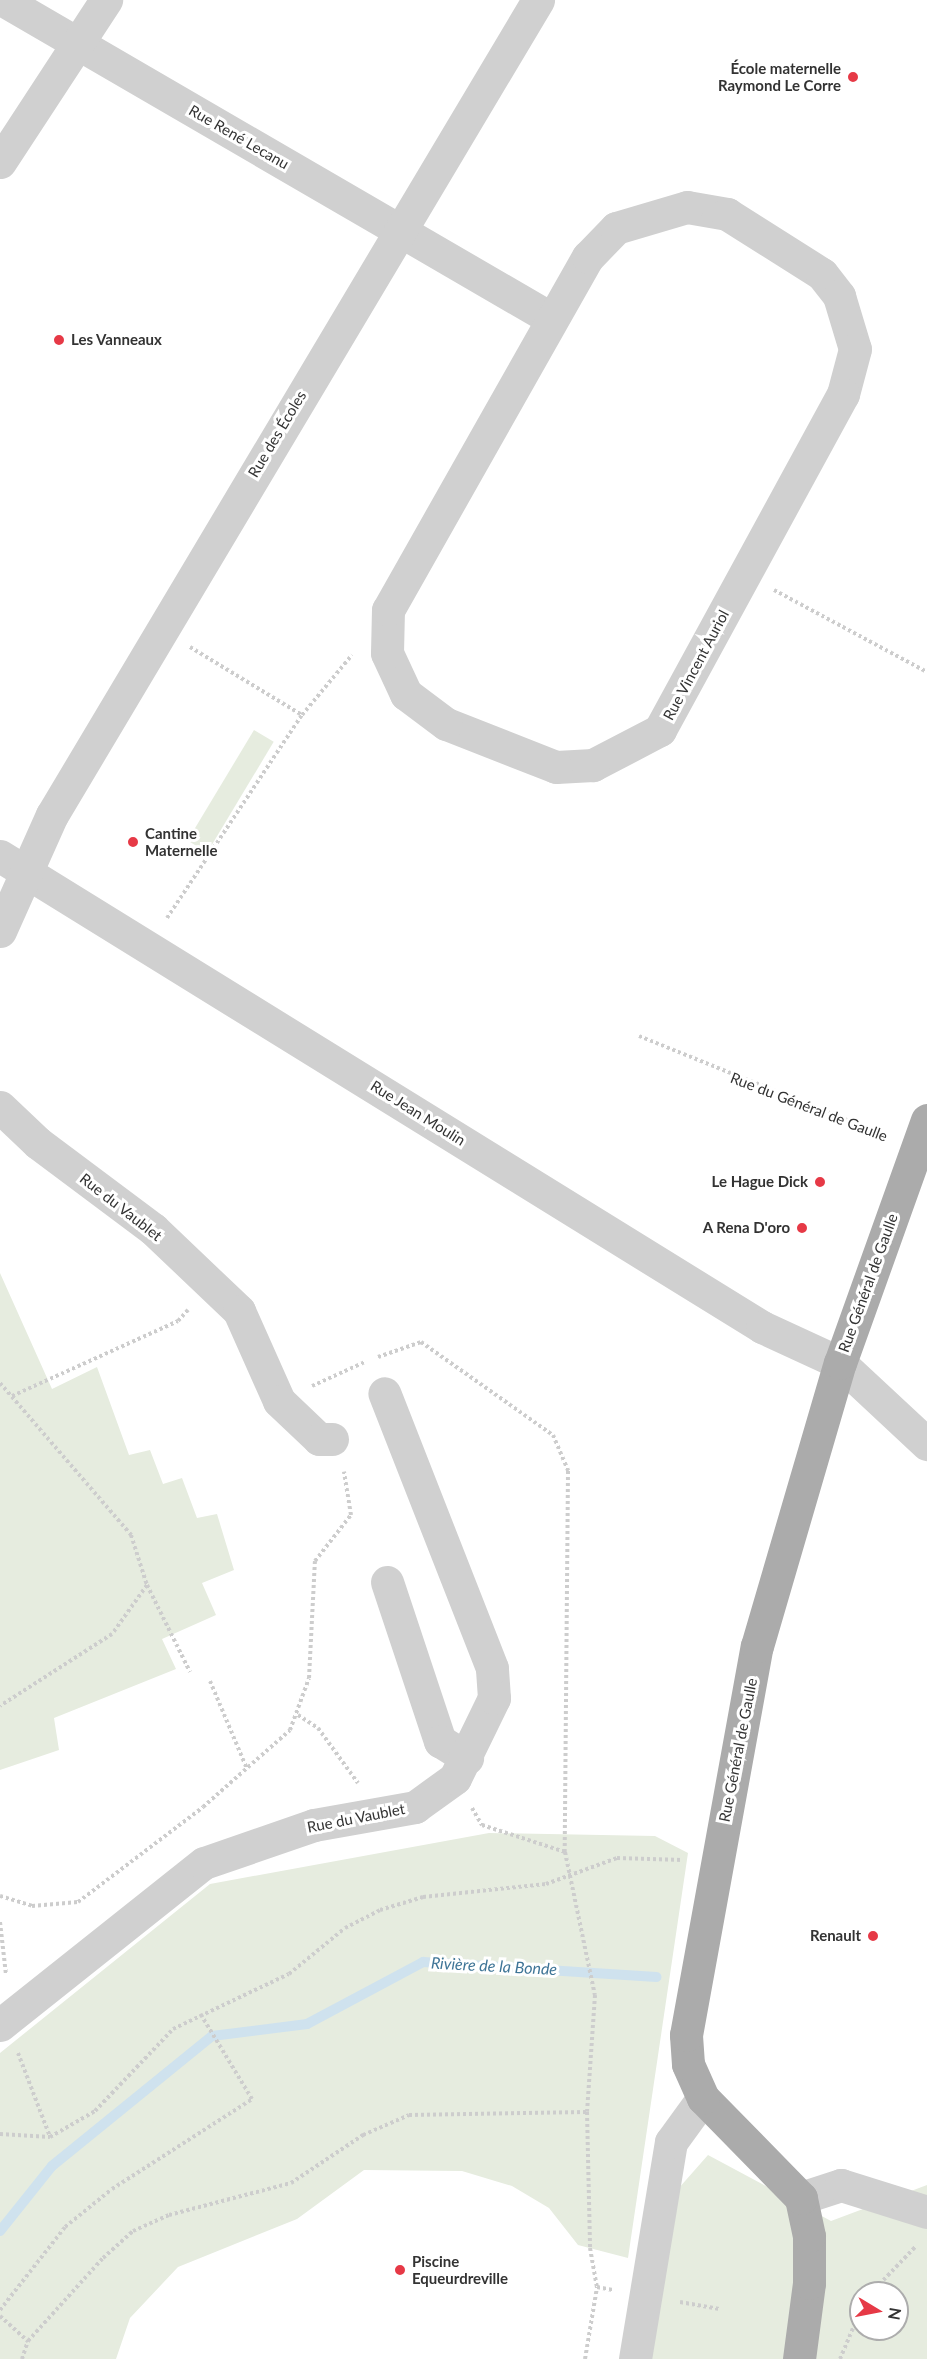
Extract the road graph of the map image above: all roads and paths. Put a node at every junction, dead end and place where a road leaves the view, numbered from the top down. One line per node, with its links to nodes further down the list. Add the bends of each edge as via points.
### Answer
1 (3, 0): 4 (street, Rue René Lecanu)
2 (106, 0): 4 (street)
3 (538, 0): 6 (street, Rue des Écoles)
4 (79, 43): 5 (street); 6 (street, Rue René Lecanu)
5 (0, 162)
6 (399, 230): 7 (street); 10 (street, Rue des Écoles)
7 (552, 319): 8 (street, Rue Vincent Auriol, via 588,257 616,228 687,207 727,214 822,274 839,296 855,349 843,394); 9 (street, Rue Vincent Auriol)
8 (745, 574): 9 (street, Rue Vincent Auriol, via 660,730 594,765 556,767 446,724 406,694 387,653); 11 (path)
9 (388, 610): 12 (path)
10 (161, 630): 12 (path); 13 (street, Rue des Écoles, via 52,814)
11 (927, 672)
12 (302, 716): 15 (path)
13 (13, 865): 14 (street); 15 (street, Rue Jean Moulin)
14 (0, 931)
15 (146, 948): 20 (street, Rue Jean Moulin, via 762,1327)
16 (639, 1036): 18 (path, Rue du Général de Gaulle)
17 (0, 1107): 19 (street, Rue du Vaublet, via 38,1143 153,1229)
18 (922, 1134): 20 (main road, Rue Général de Gaulle)
19 (211, 1284): 25 (path, via 178,1321); 26 (street, Rue du Vaublet, via 239,1311 279,1401 319,1439)
20 (840, 1363): 27 (street, Rue Jean Moulin); 41 (main road, Rue Général de Gaulle, via 757,1646)
21 (303, 1378): 23 (path)
22 (0, 1383): 25 (path)
23 (311, 1387): 26 (path); 40 (path, via 421,1342 553,1435 563,1451 568,1471)
24 (384, 1393): 29 (street, Rue du Vaublet)
25 (12, 1396): 31 (path, via 131,1535)
26 (332, 1439): 36 (path, via 351,1515 315,1560 309,1678)
27 (927, 1444)
28 (430, 1471): 29 (street, via 457,1538)
29 (450, 1557): 37 (street, Rue du Vaublet, via 492,1668 494,1698)
30 (387, 1582): 37 (street, via 440,1741)
31 (147, 1585): 33 (path); 35 (path, via 112,1634)
32 (428, 1654): 37 (street)
33 (189, 1672)
34 (210, 1681): 38 (path)
35 (0, 1706)
36 (298, 1715): 38 (path); 39 (path, via 318,1728 367,1795)
37 (461, 1768): 39 (street, Rue du Vaublet, via 415,1807); 40 (path, via 482,1825)
38 (247, 1769): 43 (path, via 78,1902 32,1906)
39 (372, 1814): 45 (street, Rue du Vaublet, via 314,1825 204,1863)
40 (565, 1852): 42 (path)
41 (716, 1864): 42 (path, via 640,1855); 46 (main road, Rue Général de Gaulle, via 686,2035 688,2064)
42 (567, 1872): 44 (path, via 546,1884 423,1897 380,1911 345,1928 289,1974); 47 (path, via 590,1954 595,1995)
43 (0, 1896)
44 (200, 2013): 48 (path, via 144,2055 95,2111 50,2137); 56 (path, via 252,2099 112,2189 65,2227)
45 (0, 2025)
46 (703, 2098): 49 (main road, Rue Général de Gaulle); 54 (street, via 671,2142)
47 (587, 2112): 53 (path, via 590,2248); 59 (path, via 410,2115 335,2151 291,2183 201,2205 133,2231)
48 (0, 2134)
49 (801, 2198): 50 (street, via 841,2185); 63 (main road, via 809,2236)
50 (927, 2212)
51 (918, 2244): 52 (path)
52 (883, 2281)
53 (597, 2287): 54 (path); 61 (path)
54 (646, 2296): 55 (path); 62 (street)
55 (719, 2309)
56 (0, 2310)
57 (0, 2316): 59 (path)
58 (849, 2338): 64 (path)
59 (28, 2341): 60 (path)
60 (22, 2359)
61 (585, 2359)
62 (635, 2359)
63 (799, 2359)
64 (840, 2359)

